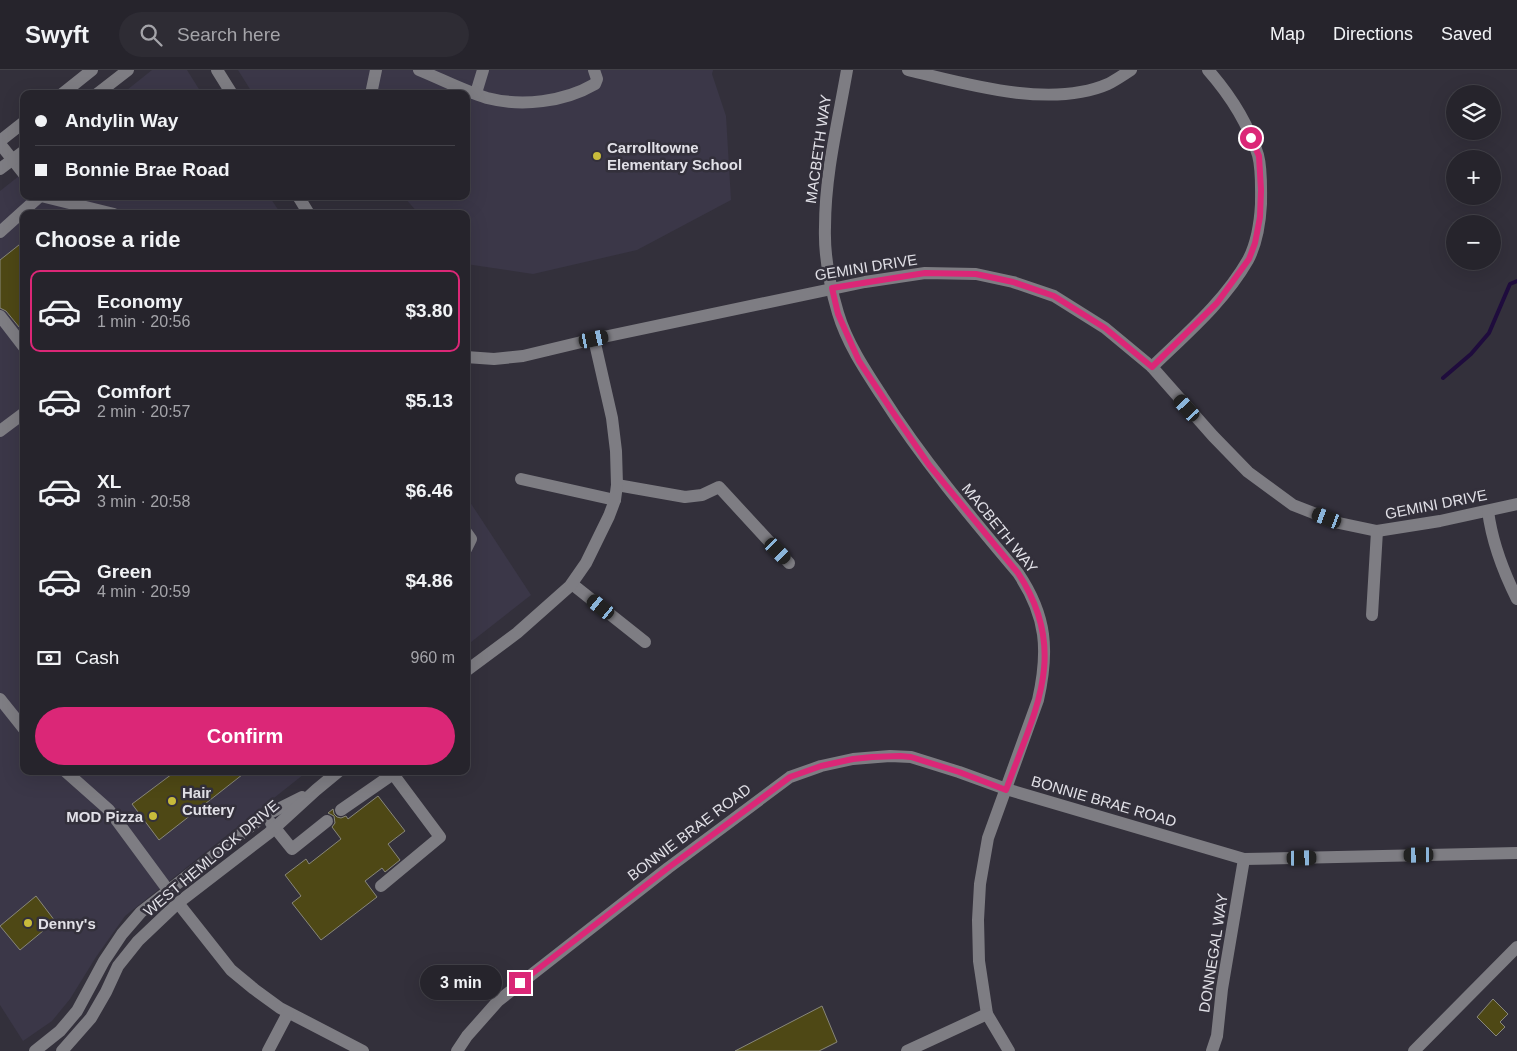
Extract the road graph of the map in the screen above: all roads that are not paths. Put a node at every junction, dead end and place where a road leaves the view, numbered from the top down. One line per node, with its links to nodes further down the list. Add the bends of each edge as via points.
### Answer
1 (92, 70): 12 (street)
2 (128, 70): 13 (street)
3 (217, 70): 14 (street)
4 (376, 70): 15 (street)
5 (419, 70): 16 (street)
6 (483, 70): 18 (street)
7 (594, 70): 18 (street, via 597,78 591,87 540,102 514,102)
8 (847, 70): 31 (street, MACBETH WAY, via 827,186 824,228)
9 (908, 70): 10 (street, via 978,87 1051,94 1081,92 1108,84)
10 (1131, 70)
11 (1208, 70): 36 (street, via 1226,90 1244,120 1259,156 1261,190 1257,234 1249,259 1230,287)
12 (67, 90)
13 (102, 90)
14 (230, 90)
15 (372, 90)
16 (469, 90)
17 (470, 91): 18 (street)
18 (476, 93)
19 (20, 125): 20 (street)
20 (0, 142): 22 (street)
21 (20, 154): 22 (street)
22 (12, 160): 23 (street); 24 (street)
23 (0, 169)
24 (20, 169)
25 (36, 200): 27 (street)
26 (57, 200): 28 (street)
27 (25, 210)
28 (98, 210)
29 (20, 214): 30 (street)
30 (0, 232)
31 (832, 288): 33 (street, GEMINI DRIVE); 36 (street, GEMINI DRIVE, via 925,273 976,274 1013,282 1054,296 1105,328); 58 (street, MACBETH WAY, via 838,314 859,361 929,465 1018,573 1030,591 1041,621 1045,645 1043,678)
32 (0, 316): 34 (street)
33 (594, 339): 35 (street, GEMINI DRIVE, via 523,356); 40 (street, via 612,418)
34 (20, 342)
35 (470, 357)
36 (1152, 367): 44 (street, GEMINI DRIVE, via 1248,472 1293,505 1339,523)
37 (20, 416): 38 (street)
38 (0, 431)
39 (521, 479): 41 (street)
40 (617, 485): 41 (street); 45 (street, via 684,497 702,495 718,487)
41 (615, 500): 46 (street, via 586,563)
42 (1517, 504): 43 (street, GEMINI DRIVE)
43 (1488, 511): 44 (street, GEMINI DRIVE); 47 (street, via 1490,530)
44 (1377, 531): 48 (street)
45 (789, 563)
46 (572, 584): 49 (street); 50 (street, via 517,633)
47 (1517, 599)
48 (1372, 615)
49 (644, 642)
50 (470, 668)
51 (0, 699): 52 (street)
52 (20, 724)
53 (70, 775): 66 (street, via 109,810)
54 (334, 775): 57 (street, WEST HEMLOCK DRIVE)
55 (391, 775): 59 (street)
56 (393, 775): 65 (street, via 440,837)
57 (316, 790): 60 (street, WEST HEMLOCK DRIVE); 62 (street, WEST HEMLOCK DRIVE)
58 (1006, 790): 64 (street, BONNIE BRAE ROAD); 70 (street, MACBETH WAY, via 988,838 980,884 979,961); 75 (street, BONNIE BRAE ROAD, via 959,772 900,756 853,759 790,777 498,1001)
59 (341, 810)
60 (264, 816): 62 (street); 66 (street, WEST HEMLOCK DRIVE)
61 (327, 821): 62 (street, via 292,849)
62 (275, 827): 67 (street, WEST HEMLOCK DRIVE)
63 (1517, 853): 64 (street, BONNIE BRAE ROAD)
64 (1244, 859): 78 (street, DONNEGAL WAY)
65 (381, 886)
66 (168, 890): 71 (street, WEST HEMLOCK DRIVE, via 141,912 122,934 104,960 77,1012)
67 (178, 903): 69 (street, via 231,970); 72 (street, WEST HEMLOCK DRIVE, via 138,941 118,966 91,1018)
68 (1517, 946): 79 (street)
69 (288, 1013): 73 (street); 74 (street)
70 (987, 1014): 76 (street); 77 (street, MACBETH WAY)
71 (36, 1051)
72 (62, 1051)
73 (268, 1051)
74 (363, 1051)
75 (458, 1051)
76 (906, 1051)
77 (1009, 1051)
78 (1212, 1051)
79 (1414, 1051)

